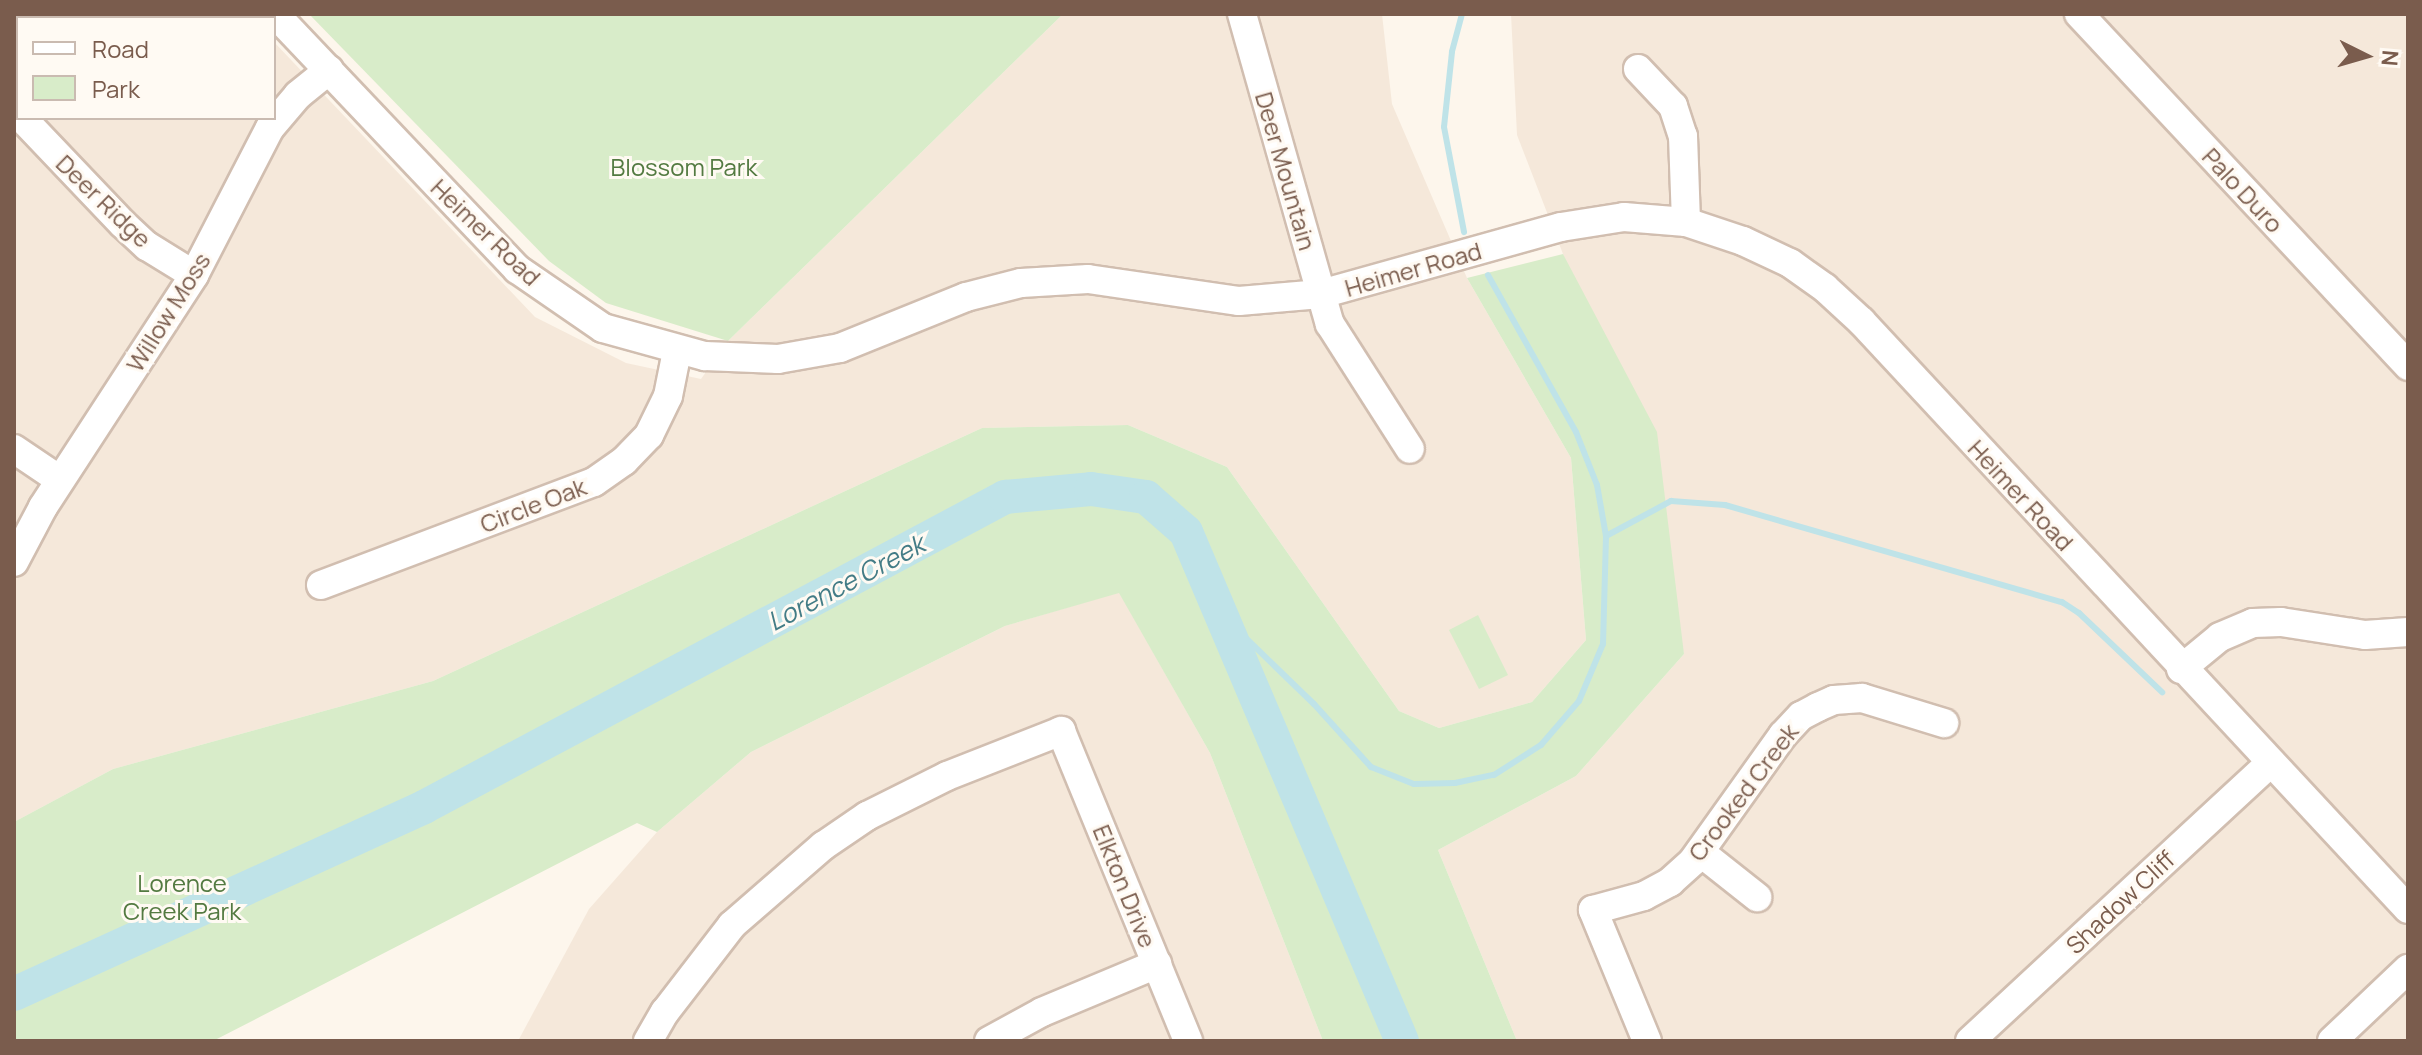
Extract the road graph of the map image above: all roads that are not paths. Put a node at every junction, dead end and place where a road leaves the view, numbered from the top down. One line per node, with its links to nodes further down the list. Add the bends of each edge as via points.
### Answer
1 (275, 14): 5 (street, Heimer Road)
2 (1242, 14): 9 (street, Deer Mountain)
3 (2079, 14): 11 (street, Palo Duro)
4 (1638, 69): 7 (street, via 1673,106 1683,136)
5 (329, 70): 8 (street, Willow Moss, via 270,128); 10 (street, Heimer Road, via 517,269 603,328)
6 (24, 120): 8 (street, Deer Ridge, via 147,246)
7 (1686, 222): 9 (street, Heimer Road, via 1624,217 1571,225); 18 (street, Heimer Road, via 1767,251 1825,288)
8 (194, 275): 14 (street, Willow Moss)
9 (1321, 294): 10 (street, Heimer Road, via 1239,301 1088,279 1021,283 966,297 840,348 758,359); 13 (street, Deer Mountain, via 1338,338)
10 (677, 351): 16 (street, Circle Oak, via 668,396 649,435 594,482)
11 (2408, 366)
12 (14, 449): 14 (street)
13 (1410, 449)
14 (60, 480): 15 (street, Willow Moss)
15 (14, 562)
16 (321, 585)
17 (2408, 632): 18 (street, via 2365,635 2253,623 2220,637)
18 (2181, 669): 20 (street, Heimer Road)
19 (1944, 723): 21 (street, Crooked Creek, via 1862,698 1818,707 1783,735)
20 (2271, 762): 23 (street, Heimer Road); 30 (street, Shadow Cliff)
21 (1700, 852): 22 (street); 29 (street, Crooked Creek, via 1670,882 1644,896 1593,910)
22 (1757, 897)
23 (2408, 909)
24 (1157, 964): 26 (street, Elkton Drive, via 1061,731 947,776 867,816 823,846 732,925); 27 (street, via 1042,1012); 28 (street, Elkton Drive)
25 (2408, 969): 31 (street)
26 (648, 1041)
27 (989, 1041)
28 (1188, 1041)
29 (1647, 1041)
30 (1970, 1041)
31 (2332, 1041)

